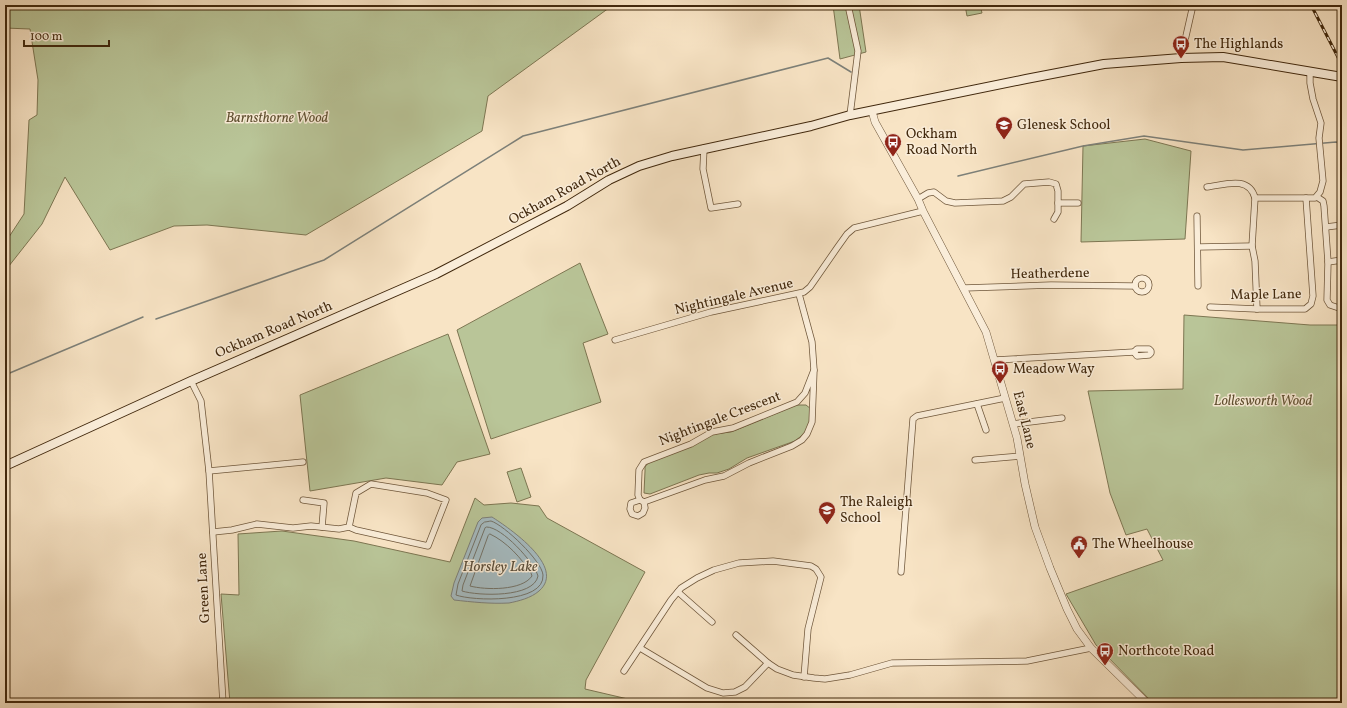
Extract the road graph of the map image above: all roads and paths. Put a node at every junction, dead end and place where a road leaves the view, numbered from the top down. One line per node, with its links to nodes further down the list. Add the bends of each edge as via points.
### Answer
1 (848, 5): 9 (street, via 858,51)
2 (1193, 5): 5 (street)
3 (1341, 5): 4 (street)
4 (1342, 17)
5 (1181, 58): 6 (main road, Ockham Road North, via 1224,57); 8 (main road, Ockham Road North, via 1104,64)
6 (1310, 72): 7 (main road, Ockham Road North); 12 (street, via 1313,99 1321,122 1319,139 1323,182)
7 (1342, 77)
8 (872, 111): 9 (main road, Ockham Road North); 15 (street, East Lane, via 875,122)
9 (850, 115): 10 (main road, Ockham Road North, via 811,126)
10 (704, 148): 18 (street, via 703,169 711,208); 39 (main road, Ockham Road North, via 639,166 436,274)
11 (1207, 187): 13 (street, via 1237,183 1248,186)
12 (1317, 197): 14 (street); 23 (street, via 1323,201)
13 (1255, 198): 14 (street); 24 (street)
14 (1306, 198): 34 (street, Maple Lane, via 1313,296 1311,304 1305,309)
15 (918, 199): 16 (street, via 934,192 946,201 955,203 1003,201 1024,184 1049,182 1058,187); 19 (street, East Lane)
16 (1058, 203): 17 (street); 21 (street, via 1058,212)
17 (1078, 203)
18 (738, 204)
19 (923, 211): 30 (street, East Lane); 31 (street, Nightingale Avenue, via 854,228 841,242 810,287)
20 (1197, 216): 25 (street)
21 (1054, 220)
22 (1342, 225): 23 (street)
23 (1326, 227): 27 (street)
24 (1252, 246): 25 (street); 34 (street)
25 (1198, 247): 29 (street)
26 (1342, 260): 27 (street)
27 (1328, 262): 33 (street, via 1328,303 1332,307)
28 (1135, 286): 30 (street, Heatherdene)
29 (1198, 286)
30 (964, 288): 37 (street, East Lane, via 986,332)
31 (799, 294): 35 (street, Nightingale Avenue, via 752,302); 38 (street, Nightingale Crescent, via 814,351)
32 (1210, 307): 34 (street, Maple Lane)
33 (1342, 309)
34 (1257, 310)
35 (615, 340)
36 (1134, 352): 37 (street)
37 (995, 360): 40 (street, East Lane)
38 (814, 370): 41 (street, Nightingale Crescent, via 805,393); 43 (street, Nightingale Crescent)
39 (191, 381): 50 (main road, Ockham Road North); 51 (street, Green Lane, via 201,401)
40 (1006, 398): 42 (street); 45 (street, East Lane)
41 (797, 402): 43 (street, Nightingale Crescent, via 802,399 808,400); 43 (street, Nightingale Crescent, via 733,428 712,432 691,444 644,462 639,470 638,495 642,501 724,476 799,443 810,430)
42 (977, 404): 46 (street); 56 (street, via 916,416 913,419)
43 (813, 408)
44 (1062, 418): 45 (street)
45 (1013, 424): 47 (street, East Lane)
46 (986, 430)
47 (1020, 456): 48 (street); 61 (street, East Lane, via 1039,540 1067,609)
48 (975, 460)
49 (303, 462): 51 (street)
50 (5, 466)
51 (209, 471): 55 (street, Green Lane)
52 (303, 500): 53 (street, via 324,503)
53 (322, 527): 54 (street); 55 (street, via 293,528 256,524)
54 (349, 527): 54 (street, via 428,546 446,500 427,493 371,484 356,493)
55 (213, 532): 65 (street, Green Lane)
56 (900, 572)
57 (678, 592): 58 (street); 60 (street); 64 (street, via 689,582 706,573 739,563 774,561 814,567 821,580 808,629)
58 (712, 622)
59 (736, 635): 62 (street)
60 (640, 648): 62 (street, via 707,688 724,693 735,692 745,687); 63 (street)
61 (1091, 648): 64 (street, via 1027,661 892,662 850,676); 66 (street, East Lane)
62 (768, 663): 64 (street, via 786,673)
63 (624, 671)
64 (804, 677)
65 (223, 703)
66 (1147, 703)

